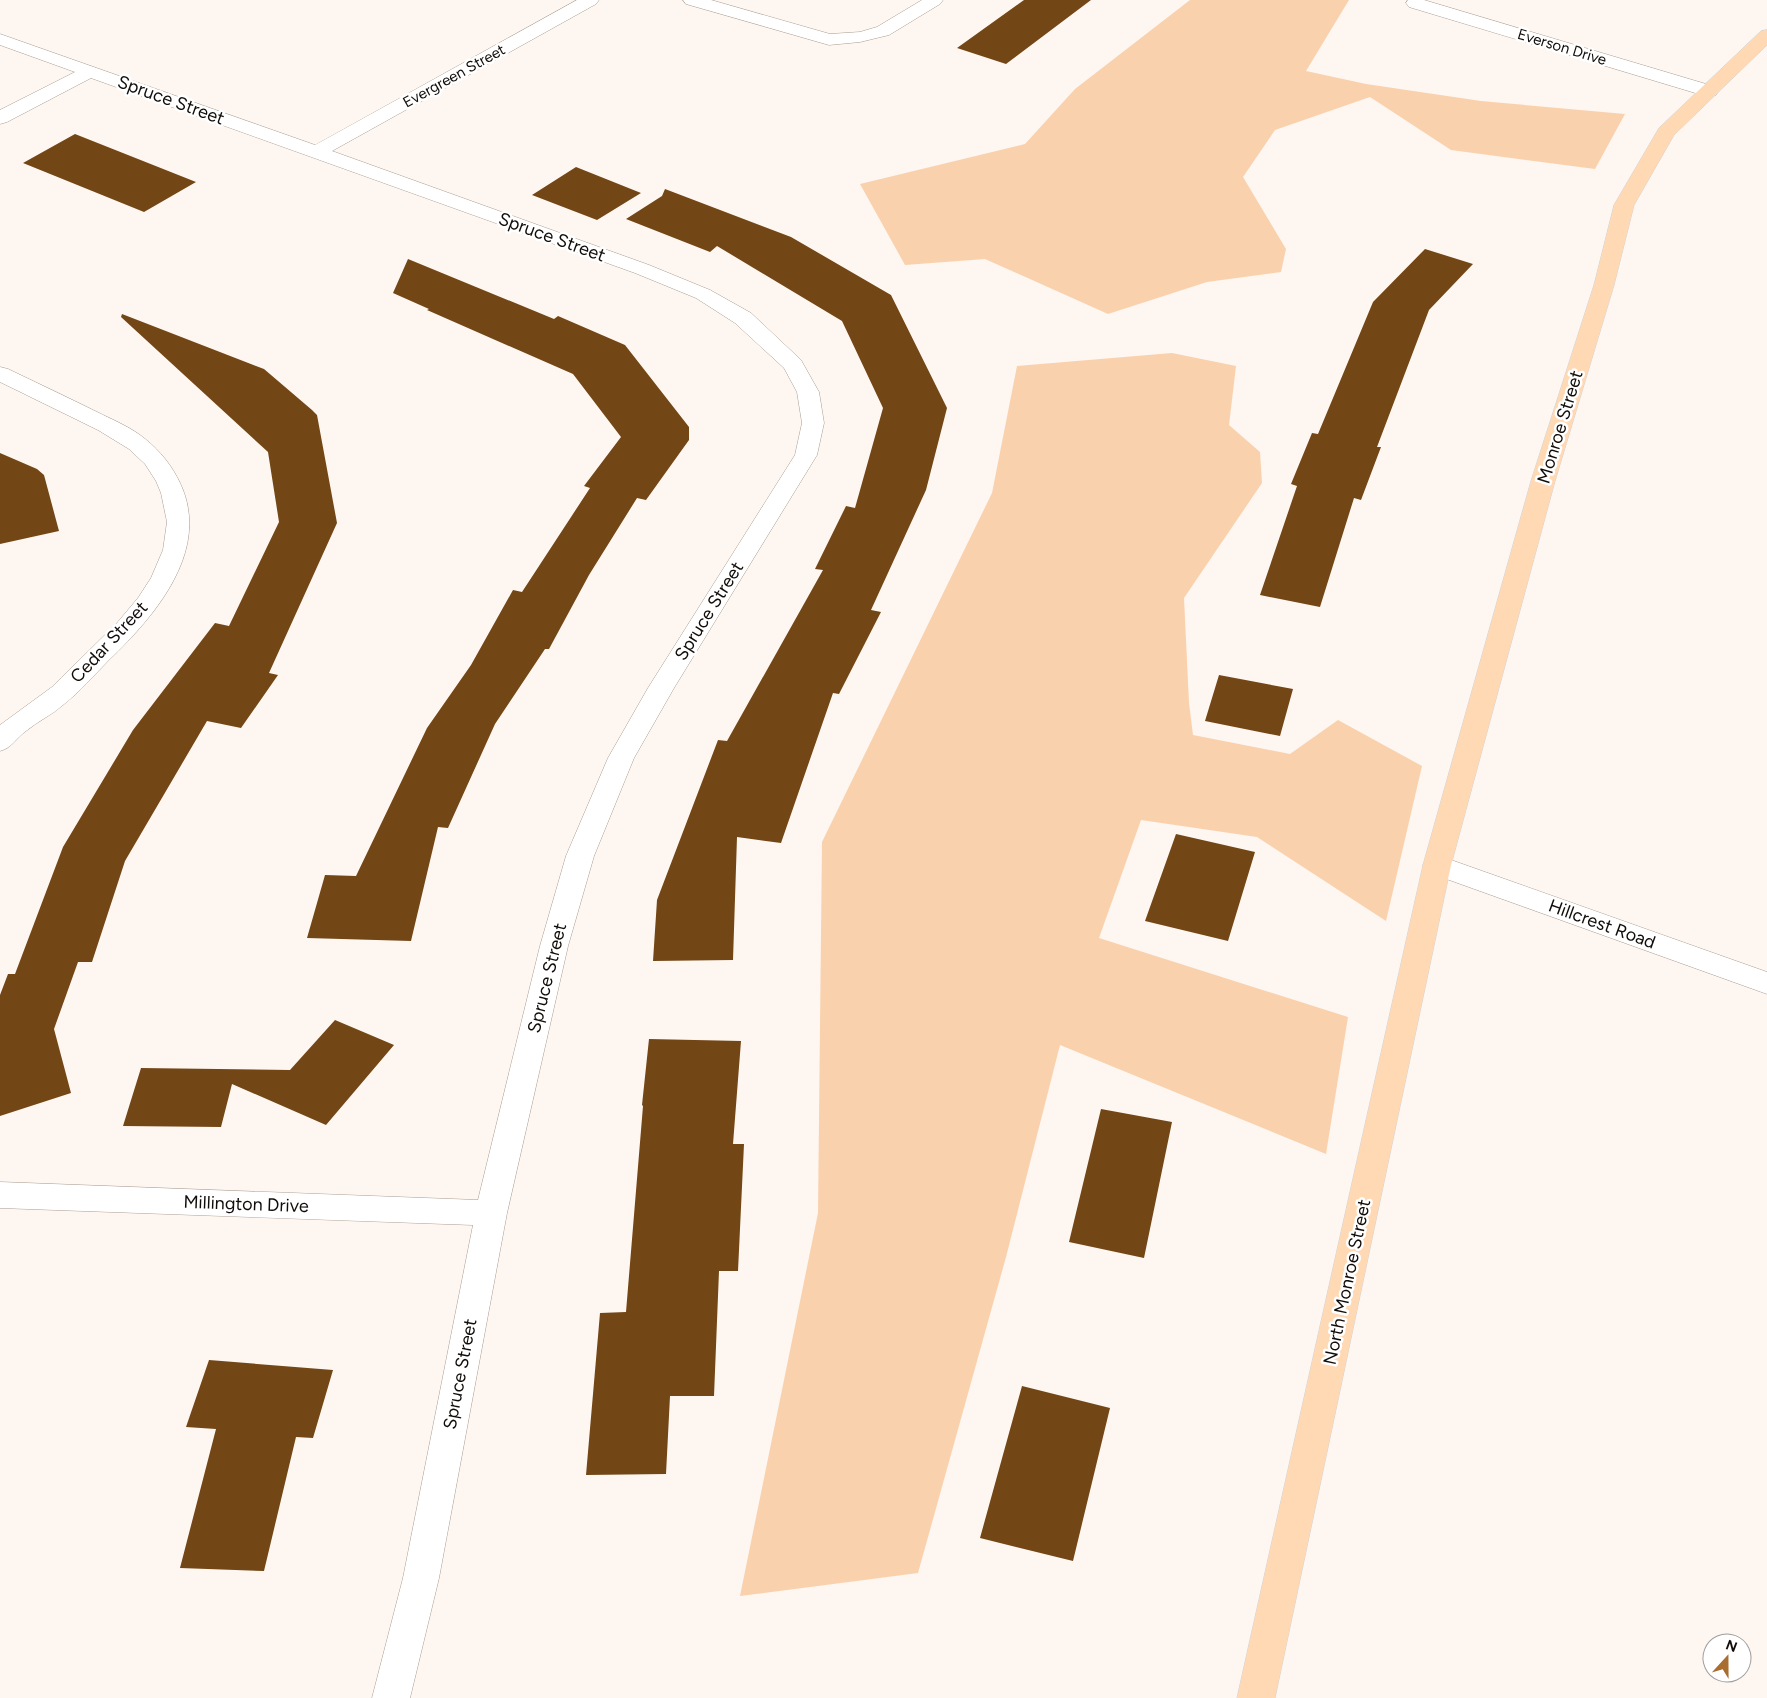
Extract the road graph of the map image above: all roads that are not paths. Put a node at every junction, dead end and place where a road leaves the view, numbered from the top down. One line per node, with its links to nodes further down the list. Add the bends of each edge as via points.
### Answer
1 (590, 0): 10 (street, Evergreen Street)
2 (692, 0): 3 (street, via 829,40 860,37 883,30)
3 (934, 0)
4 (1415, 3): 8 (street, Everson Drive)
5 (1767, 35): 8 (main road, Monroe Street)
6 (0, 39): 7 (street, Spruce Street)
7 (91, 71): 9 (street); 10 (street, Spruce Street)
8 (1709, 91): 13 (main road, Monroe Street, via 1666,132 1624,205 1604,286 1543,481)
9 (0, 118)
10 (317, 152): 16 (street, Spruce Street, via 702,294 743,318 767,339 793,365 808,392 813,423 806,455 621,758 580,856 554,946)
11 (0, 374): 12 (street, Cedar Street, via 118,431 144,449 165,474 177,504 178,538 166,575 144,608 50,703)
12 (2, 735)
13 (1438, 865): 14 (street, Hillcrest Road); 18 (main road, North Monroe Street)
14 (1767, 982)
15 (0, 1195): 16 (street, Millington Drive)
16 (491, 1213): 17 (street, Spruce Street, via 421,1578)
17 (391, 1698)
18 (1256, 1698)

